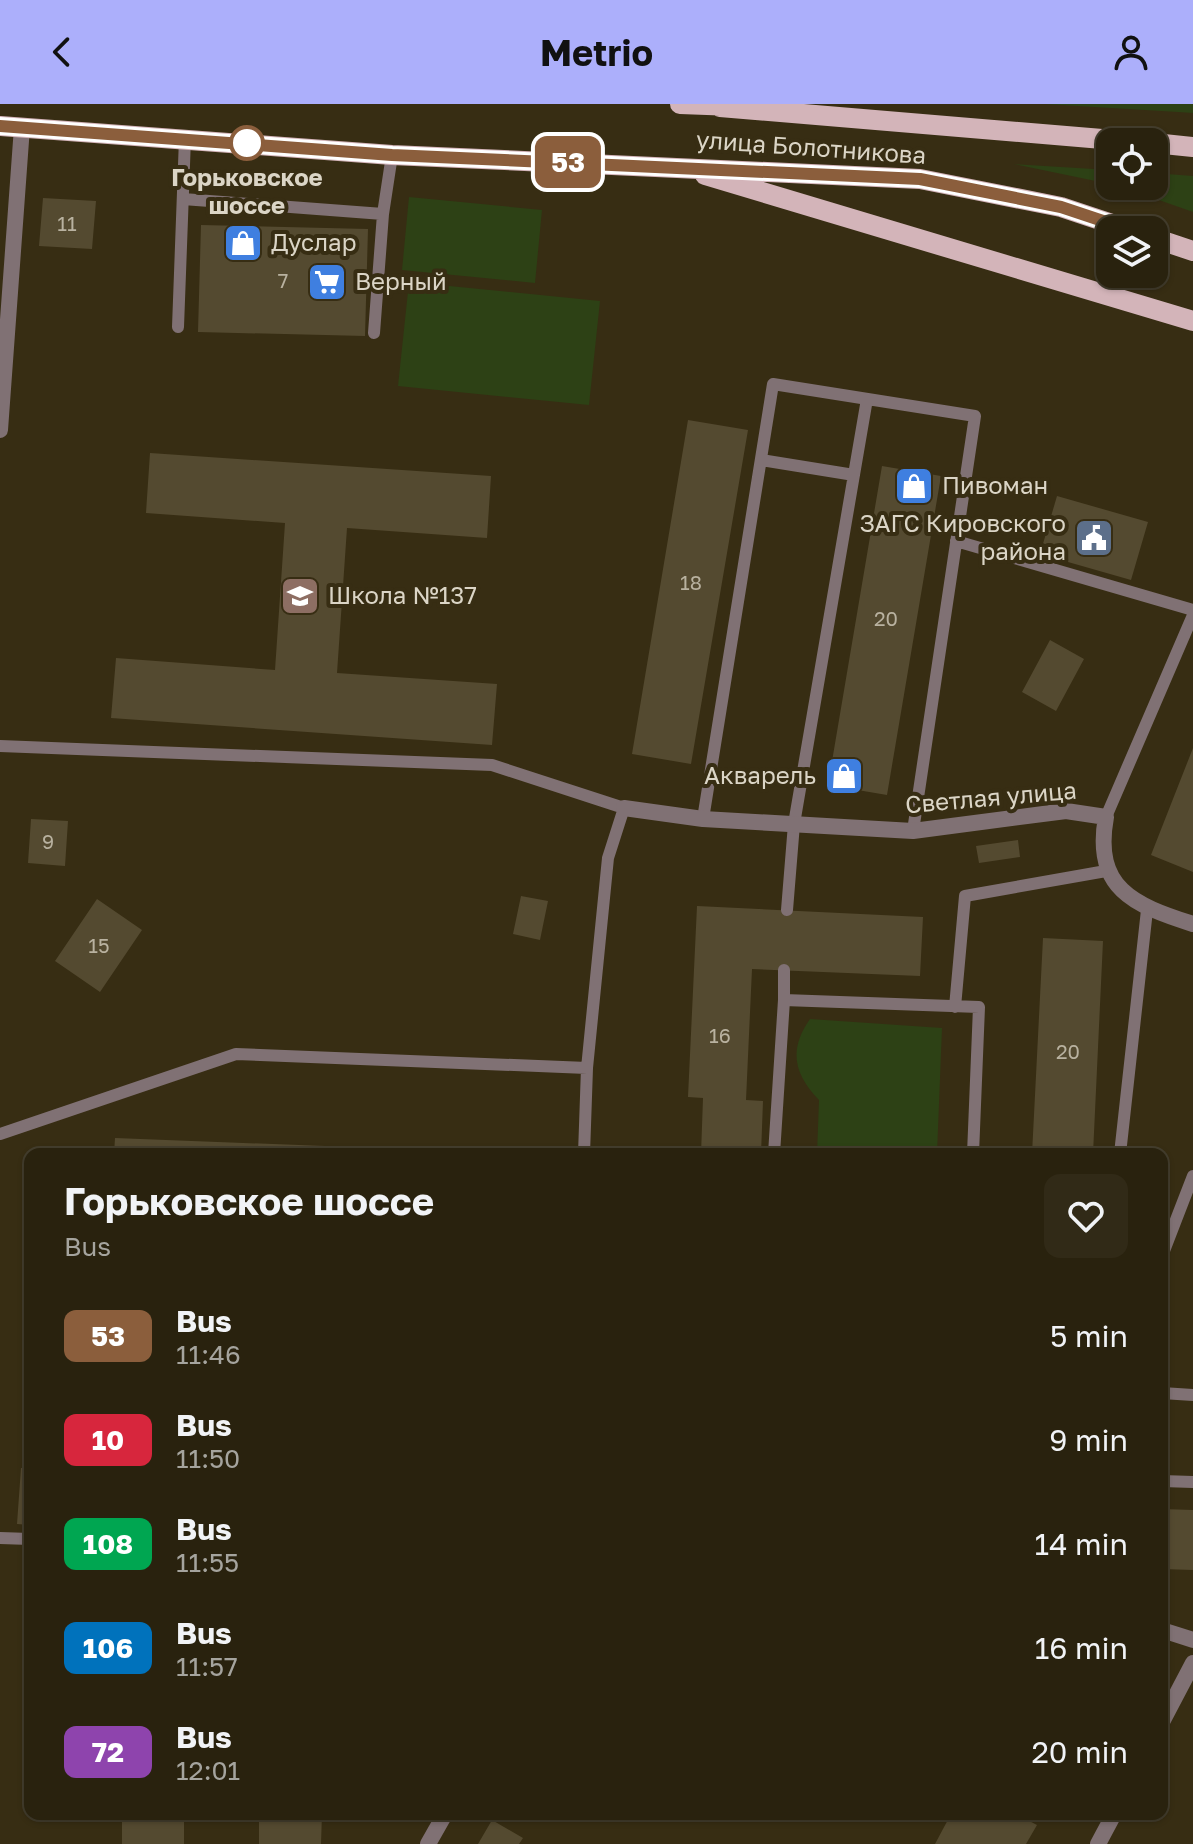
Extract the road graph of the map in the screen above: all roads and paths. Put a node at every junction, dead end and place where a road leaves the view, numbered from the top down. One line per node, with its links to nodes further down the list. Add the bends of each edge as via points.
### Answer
1 (680, 104): 3 (main road)
2 (750, 104): 3 (main road)
3 (720, 107): 7 (main road)
4 (0, 126): 5 (main road)
5 (22, 127): 6 (main road); 17 (street)
6 (185, 138): 10 (main road); 12 (lane)
7 (1096, 138)
8 (1168, 144): 9 (main road)
9 (1193, 147)
10 (392, 155): 11 (main road); 13 (lane)
11 (675, 166): 14 (main road, улица Болотникова, via 920,179); 18 (main road)
12 (183, 199): 13 (lane); 19 (lane)
13 (383, 214): 20 (lane)
14 (1096, 219)
15 (1168, 243): 16 (main road)
16 (1193, 251)
17 (3, 316): 22 (street)
18 (1193, 321)
19 (178, 327)
20 (374, 333)
21 (867, 399): 23 (lane, via 773,384); 24 (lane); 25 (lane, via 975,416)
22 (0, 430)
23 (761, 460): 24 (lane); 30 (lane)
24 (854, 475): 31 (lane)
25 (956, 541): 26 (lane); 32 (lane)
26 (1193, 612): 29 (lane)
27 (0, 746): 28 (lane, via 492,765)
28 (624, 808): 30 (street, Светлая улица); 40 (lane, via 608,858)
29 (1106, 817): 32 (street, Светлая улица, via 1066,811); 33 (street, Светлая улица, via 1101,845)
30 (703, 819): 31 (street, Светлая улица)
31 (794, 824): 32 (street, Светлая улица); 34 (lane)
32 (913, 831)
33 (1106, 871): 35 (street); 39 (lane, via 965,896)
34 (787, 910)
35 (1147, 910): 36 (street); 45 (lane)
36 (1193, 924)
37 (784, 970): 38 (lane)
38 (784, 1000): 39 (lane); 43 (lane)
39 (955, 1007): 44 (lane, via 979,1007)
40 (587, 1068): 41 (lane, via 236,1054); 42 (lane)
41 (0, 1134)
42 (584, 1148)
43 (774, 1148)
44 (973, 1148)
45 (1121, 1148)
46 (1193, 1176): 47 (lane)
47 (1168, 1241)
48 (1168, 1393): 49 (lane)
49 (1193, 1395)
50 (1168, 1481): 51 (lane)
51 (1193, 1482)
52 (0, 1538): 53 (lane)
53 (24, 1539)
54 (1168, 1632): 55 (street)
55 (1193, 1640)
56 (1193, 1663): 57 (street)
57 (1168, 1711)
58 (442, 1820): 60 (street)
59 (1111, 1820): 61 (street)
60 (428, 1844)
61 (1098, 1844)

